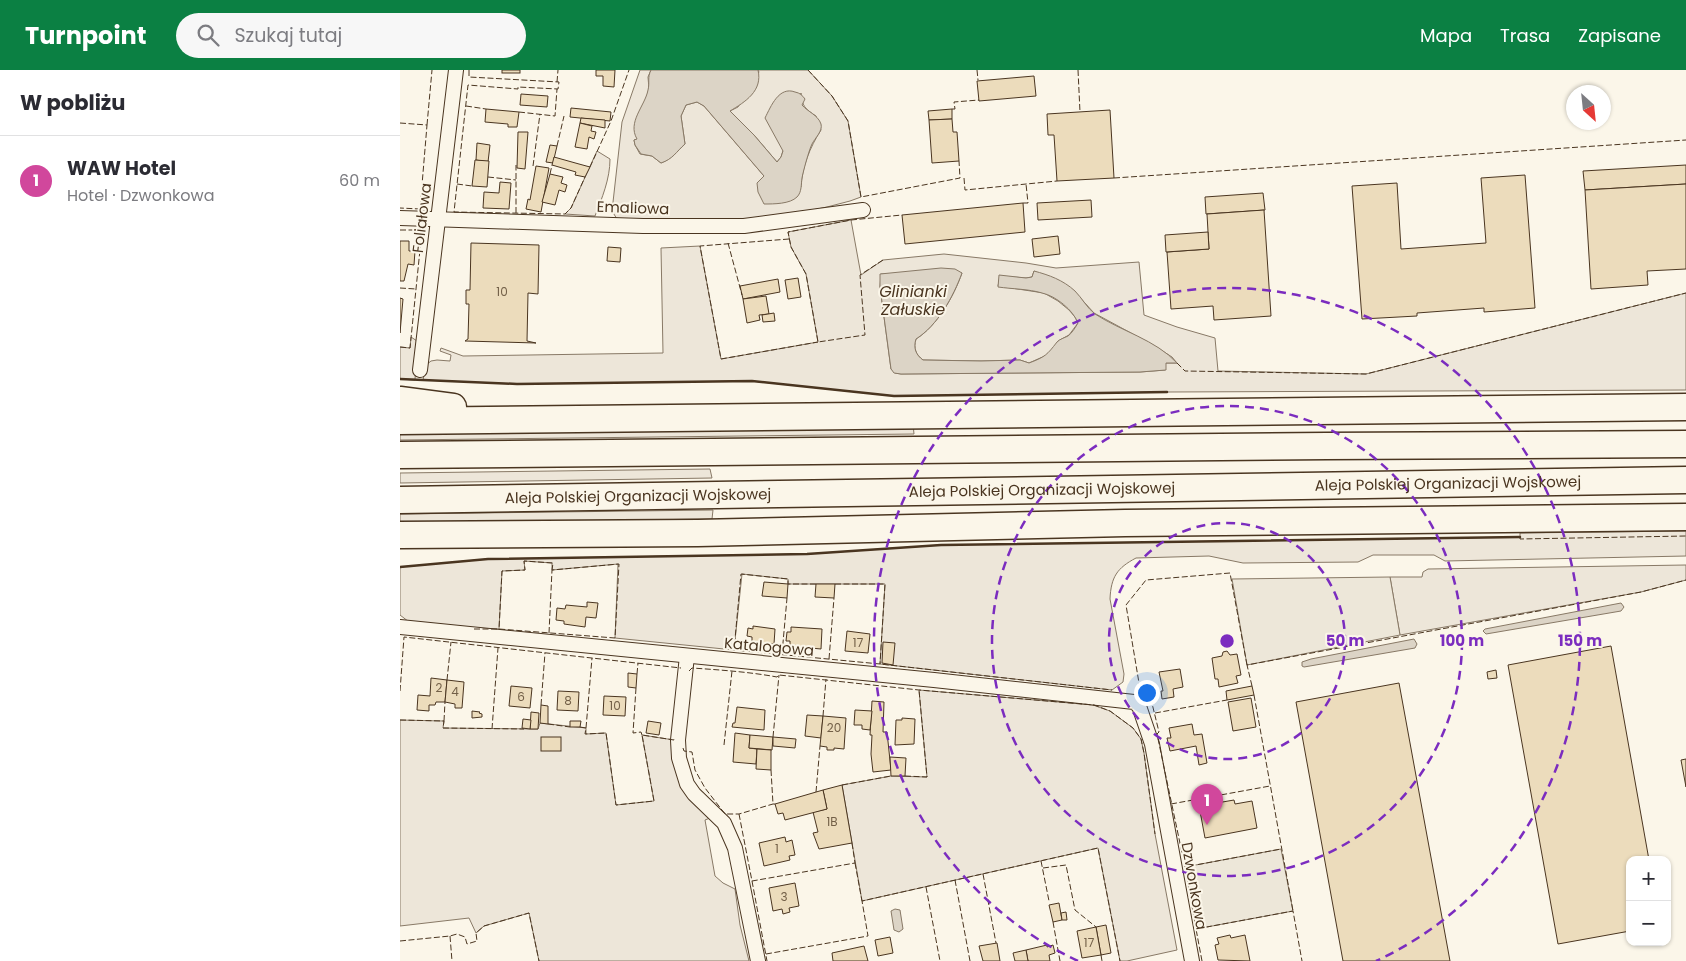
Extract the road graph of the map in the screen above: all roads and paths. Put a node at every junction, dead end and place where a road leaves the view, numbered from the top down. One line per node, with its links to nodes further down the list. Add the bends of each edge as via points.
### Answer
1 (456, 70): 4 (street, Foliałowa)
2 (863, 210): 4 (street, Emaliowa, via 744,226 643,226)
3 (400, 218): 4 (street, Emaliowa)
4 (439, 218): 5 (street, Foliałowa)
5 (420, 370)
6 (400, 400): 8 (highway)
7 (1686, 407): 8 (highway)
8 (551, 420): 9 (highway)
9 (400, 421)
10 (1686, 444): 11 (highway)
11 (400, 455)
12 (1686, 480): 13 (highway, Aleja Polskiej Organizacji Wojskowej)
13 (400, 500)
14 (1686, 517): 16 (highway)
15 (400, 535): 16 (highway)
16 (487, 535): 17 (highway)
17 (400, 547)
18 (400, 627): 19 (street, Katalogowa)
19 (687, 656): 20 (street, Katalogowa); 22 (street, via 678,758 694,794 724,823 735,848)
20 (1134, 702): 21 (street, Dzwonkowa, via 1139,706 1152,744)
21 (1188, 960)
22 (758, 961)

